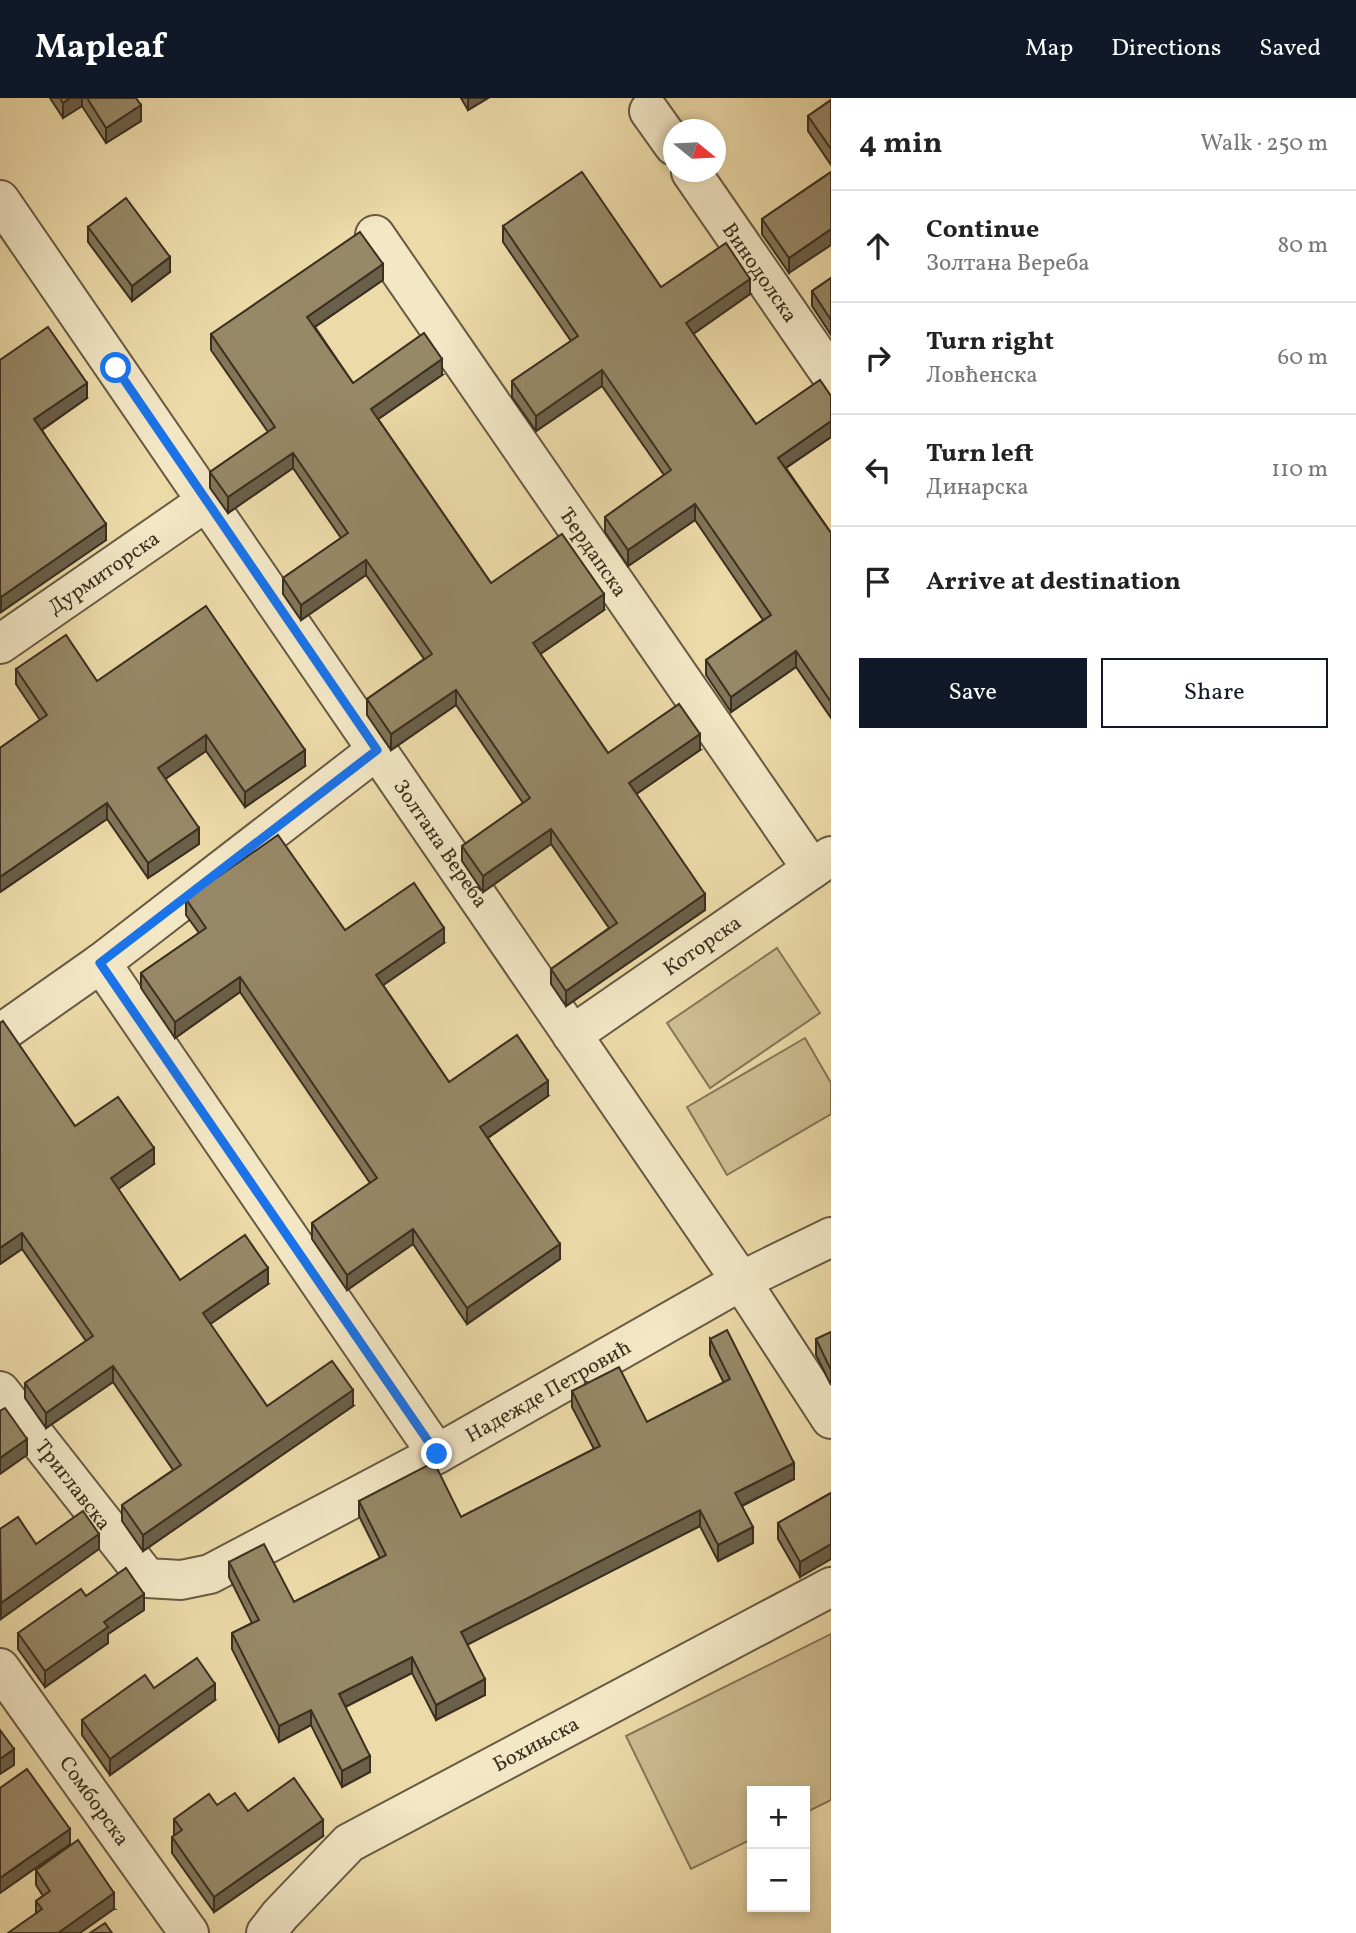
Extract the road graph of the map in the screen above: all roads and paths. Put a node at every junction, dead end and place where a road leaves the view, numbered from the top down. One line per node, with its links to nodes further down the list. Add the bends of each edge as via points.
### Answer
1 (649, 111): 2 (street)
2 (663, 131)
3 (698, 182): 6 (street, Винодолска)
4 (0, 200): 7 (street, Золтана Вереба)
5 (376, 235): 10 (street, Ђердапска)
6 (831, 375)
7 (207, 501): 8 (street, Дурмиторска); 9 (street, Золтана Вереба)
8 (0, 644)
9 (377, 750): 11 (street); 13 (street, Золтана Вереба)
10 (821, 862): 13 (street, Которска)
11 (100, 963): 12 (street); 18 (street)
12 (0, 1034)
13 (572, 1035): 15 (street, Золтана Вереба)
14 (831, 1237): 15 (street, Надежде Петровић)
15 (741, 1281): 17 (street, Золтана Вереба); 18 (street, Надежде Петровић)
16 (0, 1391): 19 (street, Триглавска)
17 (831, 1419)
18 (437, 1454): 19 (street, Надежде Петровић, via 210,1574 181,1580)
19 (147, 1578)
20 (831, 1587): 23 (street, Бохињска, via 349,1843)
21 (0, 1668): 22 (street, Сомборска)
22 (189, 1933)
23 (266, 1933)

